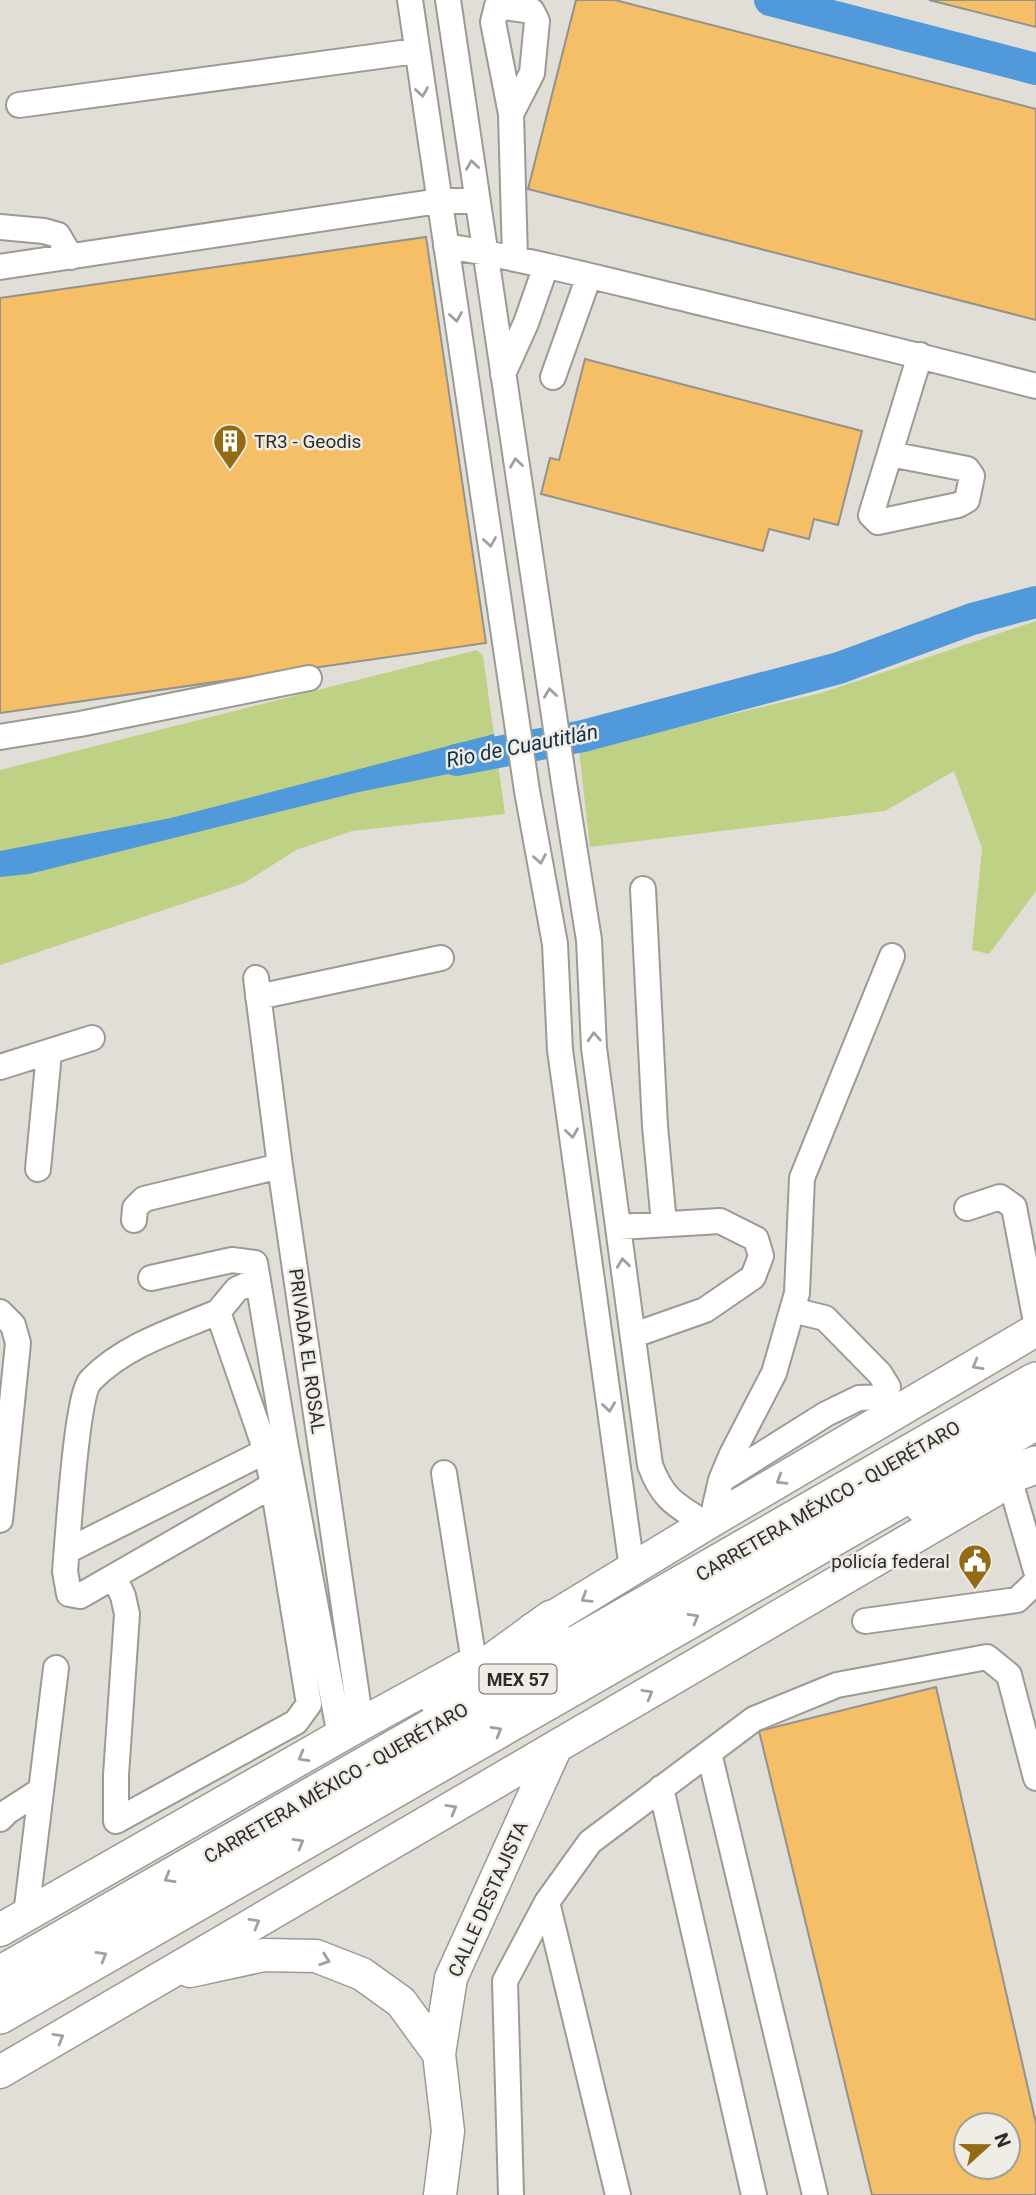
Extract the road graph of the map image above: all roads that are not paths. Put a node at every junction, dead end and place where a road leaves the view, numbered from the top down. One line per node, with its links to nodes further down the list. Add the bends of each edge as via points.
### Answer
1 (410, 0): 3 (street)
2 (447, 0): 7 (street, one-way to 2)
3 (416, 51): 4 (street); 6 (street, one-way to 6)
4 (19, 105)
5 (510, 114): 12 (street)
6 (439, 201): 7 (street); 9 (street); 11 (street)
7 (477, 201): 10 (street)
8 (0, 228): 11 (street, via 58,235)
9 (446, 246): 10 (street); 30 (street, one-way to 30, via 527,791 555,944)
10 (485, 252): 12 (street); 17 (street)
11 (71, 257): 14 (street)
12 (515, 259): 13 (street)
13 (546, 266): 15 (street); 17 (street)
14 (0, 267)
15 (589, 276): 16 (street); 18 (street)
16 (920, 355): 19 (street); 20 (street)
17 (503, 374): 29 (street, one-way to 17, via 589,940)
18 (553, 377)
19 (1036, 386)
20 (890, 454)
21 (309, 678): 22 (street)
22 (0, 737)
23 (643, 889): 35 (street)
24 (892, 956): 41 (street, via 802,1178 797,1293)
25 (441, 958): 31 (street, PRIVADA EL ROSAL, via 257,987)
26 (92, 1038): 27 (street)
27 (49, 1052): 28 (street); 32 (street)
28 (0, 1067)
29 (601, 1098): 30 (street); 36 (street)
30 (567, 1102): 40 (street, one-way to 40)
31 (280, 1166): 34 (street, via 144,1199 135,1208); 72 (street, PRIVADA EL ROSAL)
32 (38, 1169)
33 (967, 1208): 44 (street, via 1000,1197 1014,1207)
34 (134, 1220)
35 (664, 1224): 36 (street); 46 (street, via 720,1221 756,1239 761,1256 752,1277 705,1310)
36 (619, 1227): 39 (street, one-way to 36)
37 (151, 1278): 38 (street, via 232,1260 255,1263)
38 (258, 1279): 43 (street, via 237,1289); 53 (street)
39 (628, 1300): 40 (street); 46 (street)
40 (596, 1304): 48 (street)
41 (792, 1310): 50 (street, via 825,1318 880,1374); 56 (street, via 774,1373)
42 (0, 1312): 52 (street, via 13,1325 18,1343)
43 (218, 1312): 53 (street); 63 (street, via 124,1352 89,1382 78,1425)
44 (1036, 1322)
45 (1036, 1330): 50 (main road, one-way to 50)
46 (634, 1335): 47 (street)
47 (637, 1359): 48 (street); 57 (street, via 650,1465)
48 (603, 1365): 59 (street, one-way to 59)
49 (1036, 1381): 78 (highway, CARRETERA MÉXICO - QUERÉTARO / MEX 57)
50 (892, 1404): 56 (street, via 859,1398); 61 (main road, one-way to 61)
51 (1036, 1421): 62 (highway, CARRETERA MÉXICO - QUERÉTARO / MEX 57)
52 (4, 1425): 60 (street)
53 (275, 1447): 58 (street); 63 (street); 72 (street)
54 (1027, 1471): 62 (highway); 65 (street); 73 (main road, one-way to 54)
55 (444, 1473): 70 (street)
56 (721, 1480): 61 (street)
57 (657, 1484): 59 (street); 61 (street, via 670,1502)
58 (273, 1485): 66 (street); 80 (street, via 309,1704 296,1722)
59 (621, 1490): 64 (street)
60 (0, 1520)
61 (711, 1521): 64 (main road)
62 (849, 1528): 86 (highway, CARRETERA MÉXICO - QUERÉTARO / MEX 57, one-way to 62)
63 (67, 1550): 66 (street, via 69,1594 80,1596)
64 (632, 1569): 68 (main road, one-way to 68)
65 (1036, 1571)
66 (114, 1577): 80 (street, via 127,1615)
67 (1036, 1582): 69 (street, via 1017,1600)
68 (552, 1619): 70 (main road); 78 (highway)
69 (865, 1621)
70 (474, 1662): 72 (main road)
71 (56, 1668): 77 (street)
72 (351, 1730): 81 (main road, one-way to 81)
73 (555, 1749): 85 (main road, one-way to 73); 87 (main road, CALLE DESTAJISTA, via 451,1978)
74 (709, 1753): 75 (street, via 754,1719 837,1685 986,1657 1009,1675); 76 (street); 93 (street)
75 (1036, 1779)
76 (661, 1788): 82 (street, via 590,1842); 92 (street)
77 (41, 1790): 79 (street); 83 (street)
78 (296, 1804): 84 (highway, CARRETERA MÉXICO - QUERÉTARO / MEX 57, one-way to 84)
79 (0, 1819)
80 (116, 1821): 81 (street)
81 (127, 1857): 83 (main road)
82 (547, 1902): 90 (street, via 505,1981); 91 (street)
83 (13, 1922)
84 (0, 1975)
85 (162, 1977): 87 (main road, CALLE DESTAJISTA, one-way to 87, via 264,1955 316,1956 362,1974 401,2002); 88 (main road, one-way to 85)
86 (0, 2015)
87 (439, 2054): 89 (main road, CALLE DESTAJISTA, via 448,2131)
88 (0, 2072)
89 (440, 2195)
90 (512, 2195)
91 (618, 2195)
92 (754, 2195)
93 (815, 2195)

